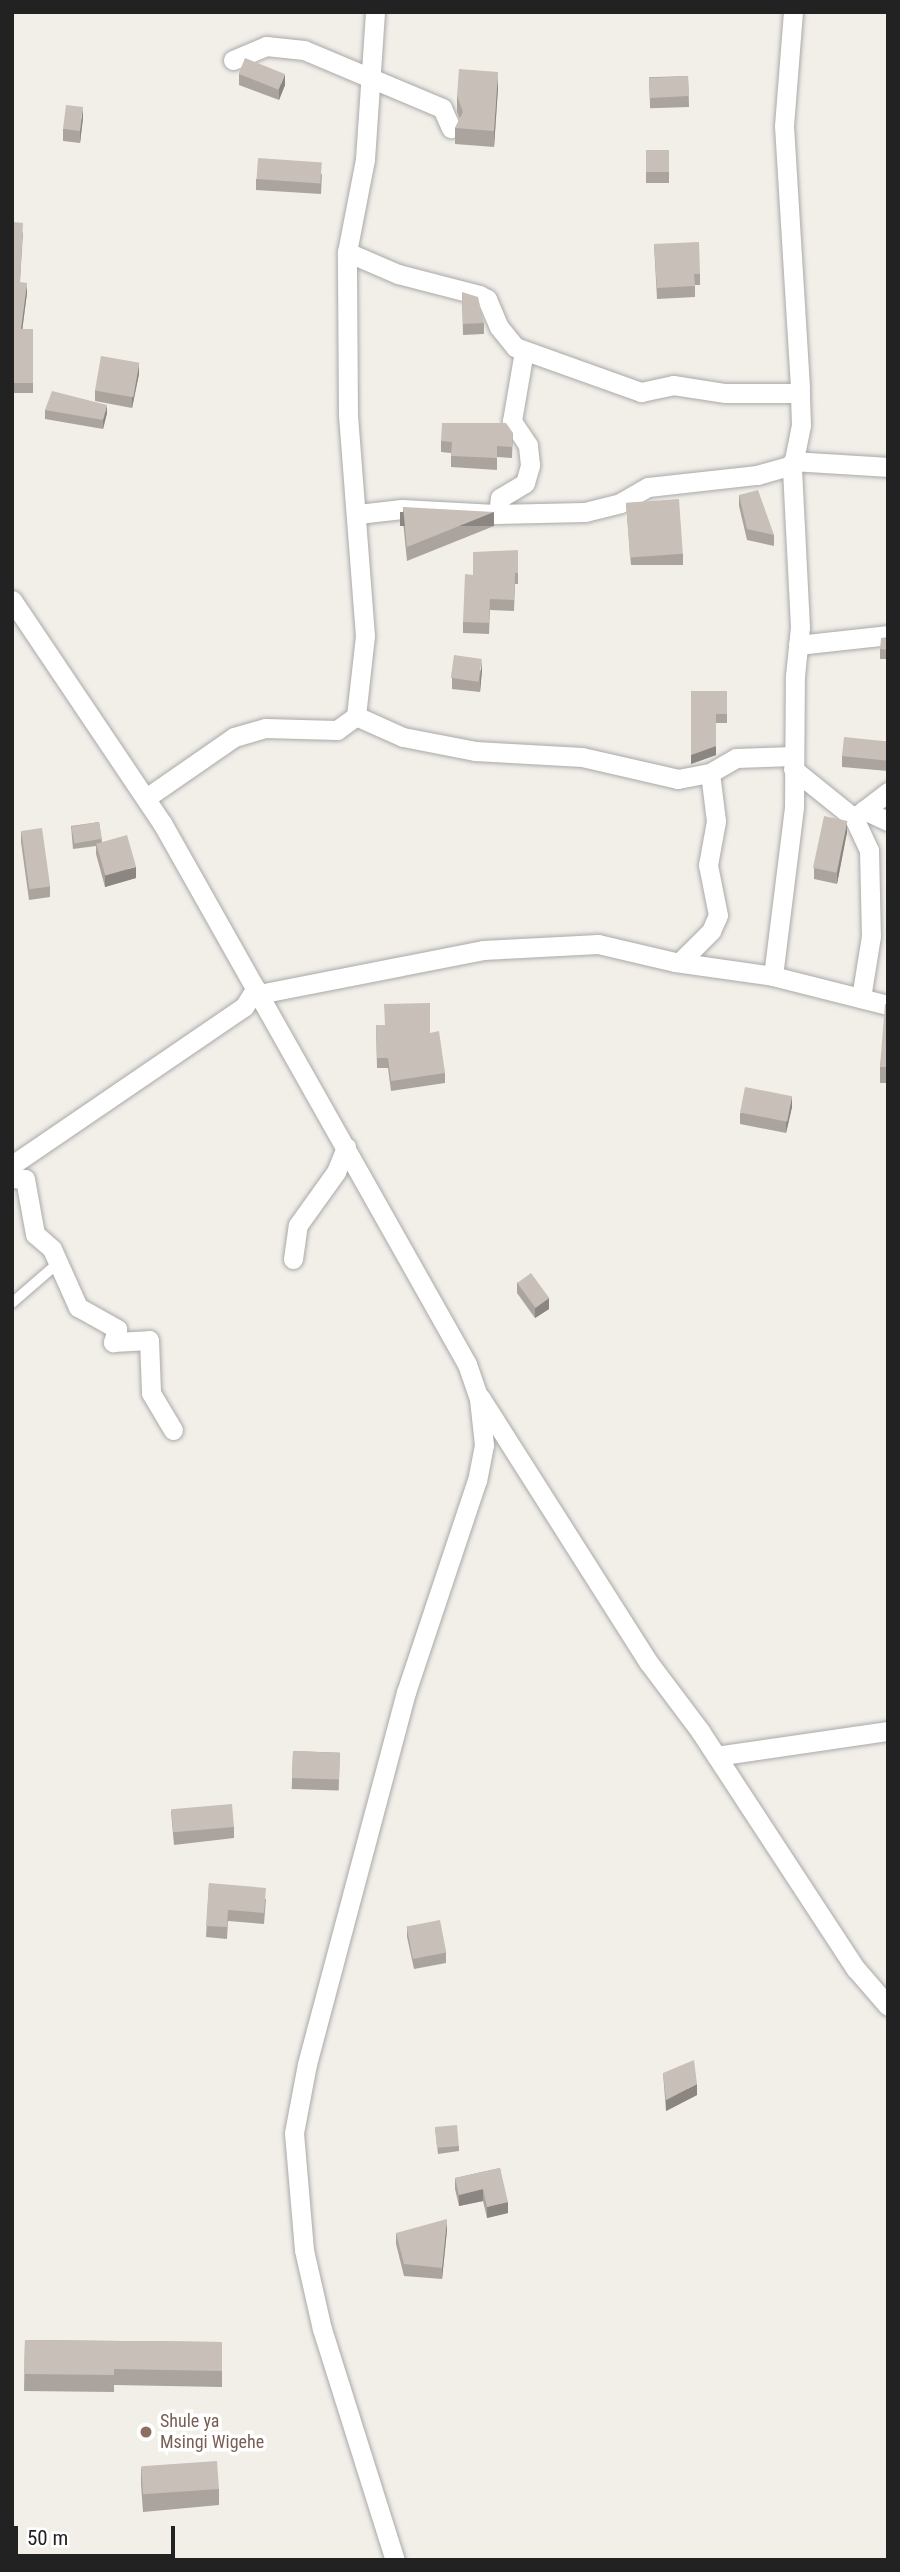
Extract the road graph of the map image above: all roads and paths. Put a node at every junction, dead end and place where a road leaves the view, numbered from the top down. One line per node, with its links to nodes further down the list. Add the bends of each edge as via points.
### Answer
1 (375, 12): 4 (street)
2 (793, 12): 8 (street, via 784,126)
3 (233, 60): 4 (street, via 257,48 276,46 304,50)
4 (374, 80): 5 (street, via 442,108 449,113); 6 (street)
5 (451, 128)
6 (347, 252): 7 (street, via 398,274 487,299 499,327); 11 (street, via 348,414)
7 (524, 351): 8 (street, via 641,391 673,385 724,393); 12 (street, via 512,421 529,449 530,465 525,483 500,498)
8 (800, 393): 9 (street, via 799,442)
9 (793, 463): 10 (street); 12 (street, via 757,475 648,488 620,503 586,512); 15 (street)
10 (888, 467)
11 (358, 513): 12 (street, via 402,509); 16 (street, via 365,636)
12 (498, 514)
13 (12, 600): 20 (street)
14 (888, 635): 15 (street)
15 (798, 645): 17 (street)
16 (356, 716): 18 (street, via 402,737 475,751 582,757 678,779); 20 (street, via 337,730 265,727 234,737)
17 (793, 762): 18 (street, via 736,758); 21 (street); 24 (street, via 787,873)
18 (710, 773): 23 (street, via 716,821 708,865 718,915 711,931)
19 (888, 792): 21 (street)
20 (146, 798): 25 (street)
21 (859, 814): 22 (street); 26 (street, via 869,850 872,915)
22 (888, 821)
23 (680, 962): 24 (street); 25 (street, via 598,944 544,943)
24 (773, 976): 26 (street)
25 (258, 991): 28 (street); 29 (street, via 244,1007)
26 (861, 998): 27 (street)
27 (888, 1005)
28 (346, 1147): 31 (street, via 336,1172 303,1216); 34 (street, via 467,1364)
29 (12, 1165)
30 (12, 1178): 32 (street, via 25,1179 35,1234 52,1249)
31 (293, 1259)
32 (58, 1263): 33 (lane); 35 (street, via 78,1307 117,1329 113,1342 149,1340 151,1393)
33 (12, 1303)
34 (477, 1393): 37 (street, via 649,1663); 39 (street, via 484,1445 477,1479 406,1692 307,2064 294,2133 304,2250 322,2329)
35 (173, 1430)
36 (888, 1731): 37 (street)
37 (716, 1756): 38 (street, via 856,1969)
38 (888, 2006)
39 (395, 2560)

